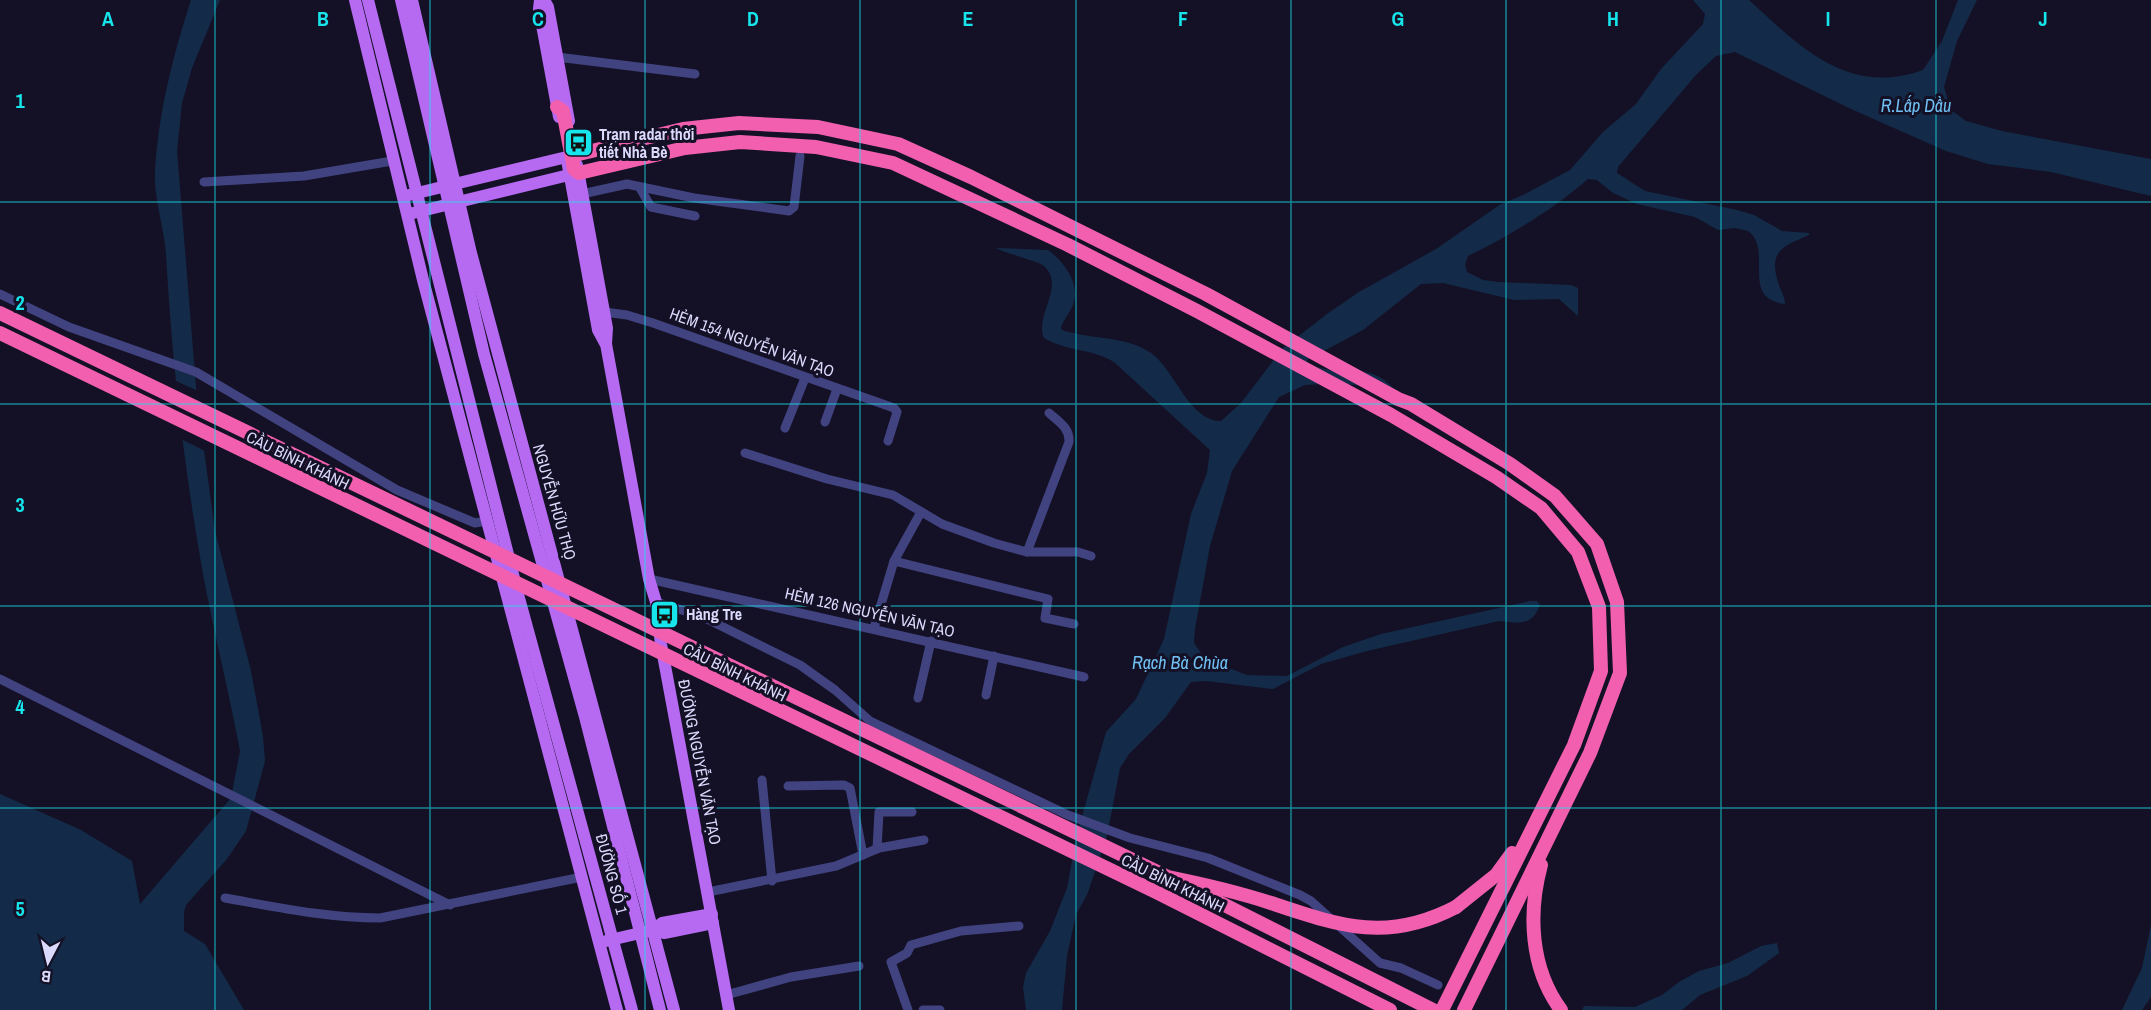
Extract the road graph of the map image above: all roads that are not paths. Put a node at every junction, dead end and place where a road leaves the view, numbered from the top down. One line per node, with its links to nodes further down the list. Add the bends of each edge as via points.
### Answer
1 (355, 0): 6 (main road)
2 (368, 0): 6 (main road)
3 (400, 0): 15 (main road, NGUYỄN HỮU THỌ)
4 (412, 0): 15 (main road, NGUYỄN HỮU THỌ)
5 (542, 0): 7 (main road); 9 (main road, via 539,9)
6 (370, 35): 12 (main road); 17 (main road)
7 (557, 57): 8 (street); 10 (main road)
8 (695, 74)
9 (557, 107): 10 (highway, via 562,111)
10 (571, 156): 13 (highway); 15 (main road); 54 (highway, via 684,129 739,123 818,127 898,144 982,182 1276,332 1412,404 1510,464 1546,490 1597,544 1617,602 1620,673 1590,753)
11 (800, 156): 16 (street, via 794,207 789,211)
12 (392, 161): 14 (street, via 304,176); 19 (main road)
13 (574, 174): 18 (main road, ĐƯỜNG NGUYỄN VĂN TẠO); 20 (main road); 28 (main road, ĐƯỜNG NGUYỄN VĂN TẠO, via 598,330); 55 (highway, via 685,148 740,142 816,147 893,163 1068,245 1263,346 1496,477 1540,508 1578,552 1599,607 1601,671 1574,744)
14 (204, 182)
15 (449, 185): 17 (main road); 20 (main road, NGUYỄN HỮU THỌ)
16 (640, 188): 18 (street, via 622,184); 23 (street, via 651,207)
17 (416, 193): 19 (main road); 21 (main road)
18 (582, 194): 25 (main road, ĐƯỜNG NGUYỄN VĂN TẠO)
19 (402, 197): 22 (main road)
20 (453, 203): 21 (main road); 67 (main road, NGUYỄN HỮU THỌ)
21 (421, 211): 22 (main road); 68 (main road, ĐƯỜNG SỐ 1, via 516,587)
22 (406, 214): 37 (main road)
23 (695, 216)
24 (0, 294): 37 (street, via 69,327 196,372 398,490 475,523)
25 (604, 312): 28 (main road, ĐƯỜNG NGUYỄN VĂN TẠO); 29 (street, HẺM 154 NGUYỄN VĂN TẠO, via 653,323)
26 (0, 313): 60 (highway, CẦU BÌNH KHÁNH, bridge)
27 (0, 333): 81 (highway, CẦU BÌNH KHÁNH, bridge, via 1156,892)
28 (606, 344): 41 (main road, ĐƯỜNG NGUYỄN VĂN TẠO)
29 (805, 378): 30 (street, HẺM 154 NGUYỄN VĂN TẠO); 33 (street)
30 (837, 389): 32 (street); 34 (street, HẺM 154 NGUYỄN VĂN TẠO, via 897,412)
31 (1049, 413): 38 (street, via 1065,426 1069,442)
32 (825, 422)
33 (785, 428)
34 (888, 441)
35 (745, 453): 36 (street, via 893,495)
36 (921, 512): 38 (street, via 967,535); 40 (street)
37 (487, 521): 59 (main road)
38 (1027, 552): 39 (street, via 1078,552)
39 (1091, 556)
40 (894, 561): 43 (street, via 1048,599 1045,618); 44 (street)
41 (649, 579): 42 (main road, ĐƯỜNG NGUYỄN VĂN TẠO); 44 (street, HẺM 126 NGUYỄN VĂN TẠO)
42 (656, 602): 62 (main road, ĐƯỜNG NGUYỄN VĂN TẠO); 71 (street, via 701,616 800,665 870,722 1068,815 1130,838 1208,858 1299,895 1380,963)
43 (1074, 624)
44 (874, 628): 45 (street, HẺM 126 NGUYỄN VĂN TẠO)
45 (931, 641): 46 (street, HẺM 126 NGUYỄN VĂN TẠO); 50 (street)
46 (993, 656): 47 (street, HẺM 126 NGUYỄN VĂN TẠO); 49 (street)
47 (1084, 677)
48 (0, 679): 64 (street)
49 (986, 695)
50 (918, 698)
51 (762, 780): 61 (street)
52 (788, 786): 58 (street, via 850,788)
53 (912, 812): 57 (street, via 879,812)
54 (1559, 814): 84 (highway); 85 (highway, via 1541,866 1533,928 1543,978)
55 (1534, 823): 60 (highway, bridge, via 1496,875 1456,907 1417,924 1381,930 1320,921 1216,886); 83 (highway)
56 (924, 840): 57 (street)
57 (876, 849): 58 (street)
58 (863, 855): 61 (street, via 836,866)
59 (582, 877): 64 (street); 69 (main road, ĐƯỜNG SỐ 1)
60 (1168, 877): 82 (highway, bridge)
61 (772, 881): 62 (street)
62 (708, 892): 65 (main road, ĐƯỜNG NGUYỄN VĂN TẠO)
63 (225, 898): 64 (street, via 352,918 380,918)
64 (450, 905)
65 (712, 919): 67 (main road, via 662,923); 72 (main road, ĐƯỜNG NGUYỄN VĂN TẠO)
66 (1019, 926): 78 (street, via 962,931 911,945 907,953 891,962)
67 (646, 932): 68 (main road); 75 (main road, NGUYỄN HỮU THỌ); 76 (main road, NGUYỄN HỮU THỌ)
68 (614, 939): 69 (main road); 74 (main road)
69 (600, 942): 73 (main road)
70 (859, 966): 72 (street, via 791,977)
71 (1438, 985)
72 (726, 995): 77 (main road, ĐƯỜNG NGUYỄN VĂN TẠO)
73 (617, 1010)
74 (632, 1010)
75 (660, 1010)
76 (674, 1010)
77 (729, 1010)
78 (908, 1010)
79 (923, 1010): 80 (street)
80 (940, 1010)
81 (1390, 1010)
82 (1433, 1010)
83 (1442, 1010)
84 (1464, 1010)
85 (1561, 1010)

